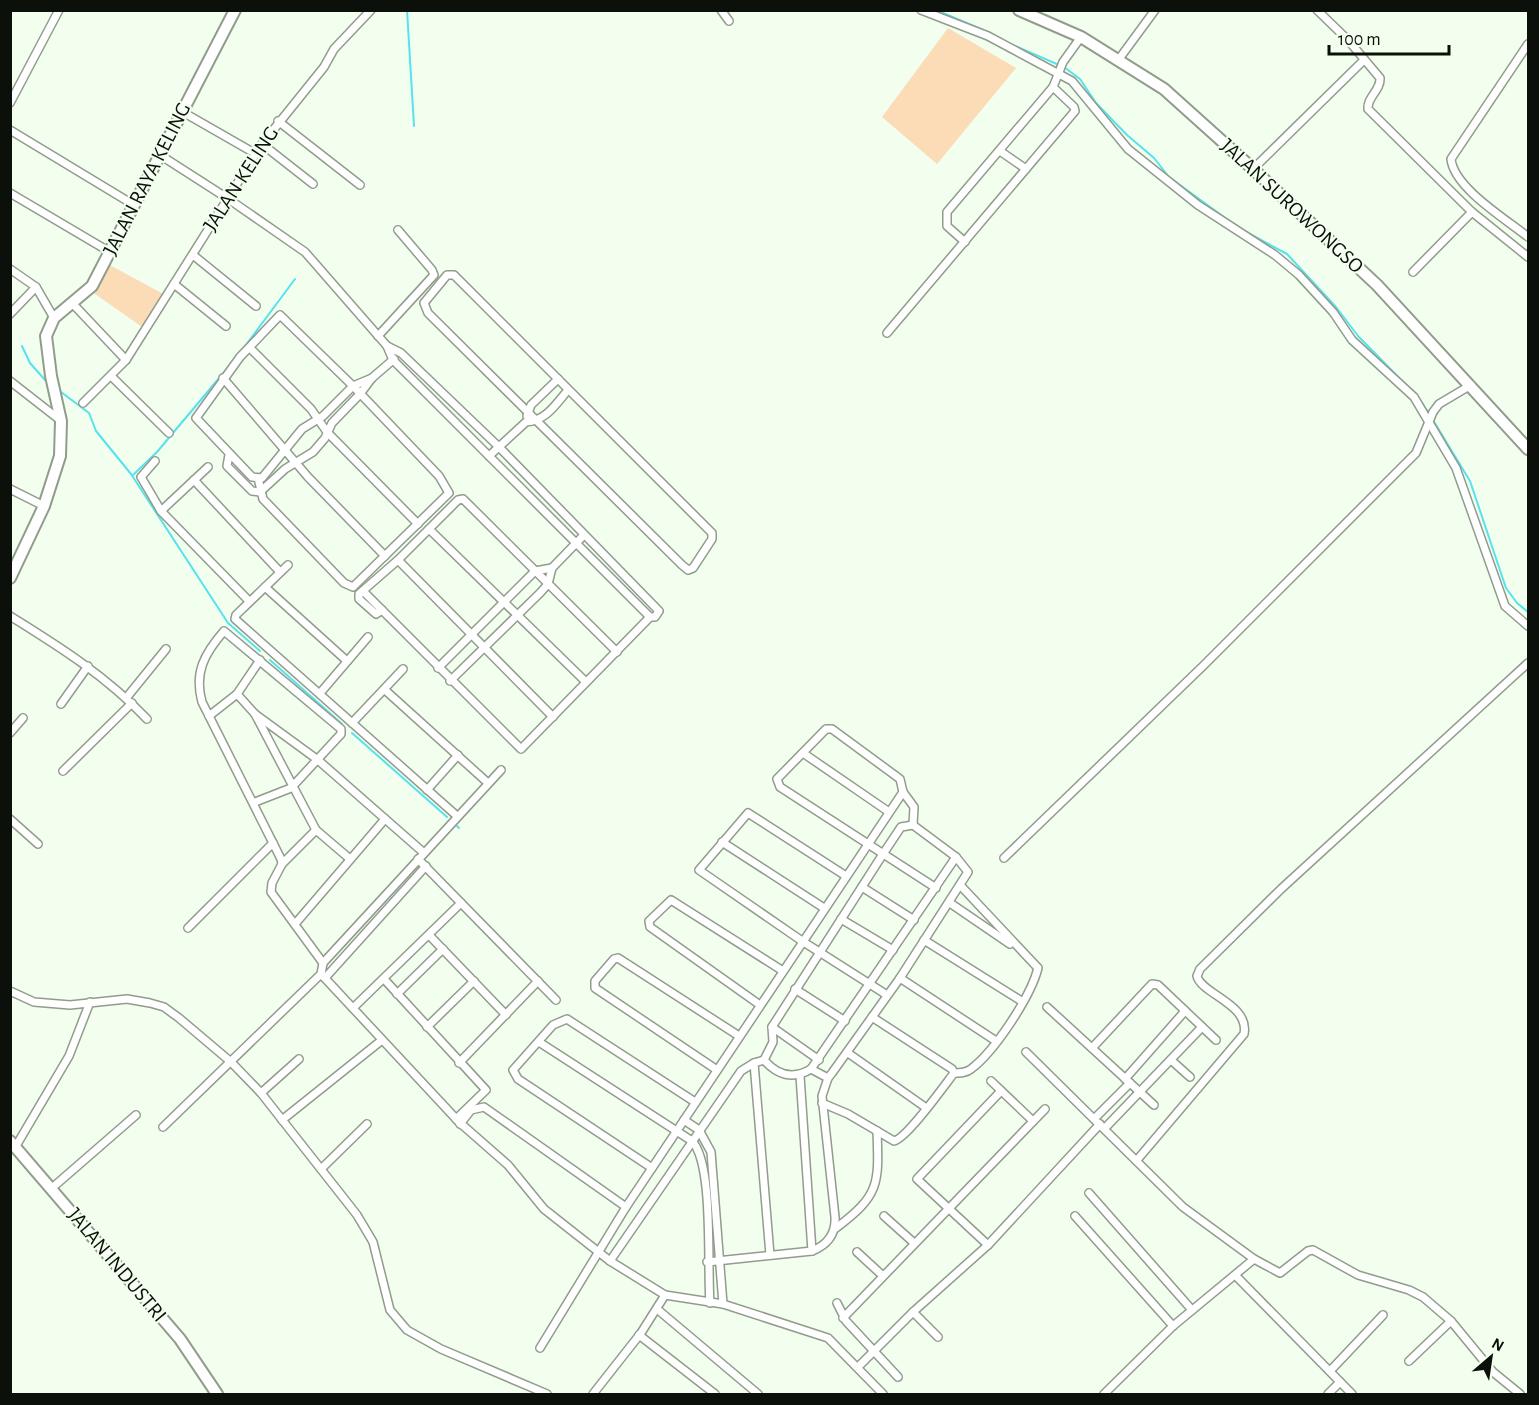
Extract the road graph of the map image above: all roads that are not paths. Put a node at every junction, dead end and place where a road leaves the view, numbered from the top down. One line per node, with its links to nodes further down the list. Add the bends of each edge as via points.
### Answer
1 (59, 10): 17 (street)
2 (235, 10): 18 (street, JALAN RAYA KELING)
3 (371, 10): 19 (street, JALAN KELING, via 334,49 324,67)
4 (721, 10): 10 (street)
5 (921, 10): 15 (street, via 988,36)
6 (1019, 10): 9 (street, JALAN SUROWONGSO)
7 (1155, 10): 13 (street)
8 (1317, 10): 14 (street)
9 (1031, 13): 11 (street, JALAN SUROWONGSO)
10 (729, 21)
11 (1081, 37): 13 (street, JALAN SUROWONGSO); 15 (street)
12 (1528, 44): 34 (street, via 1451,159 1452,170 1461,183)
13 (1119, 59): 25 (street, JALAN SUROWONGSO, via 1164,89)
14 (1364, 60): 25 (street); 32 (street, via 1381,81 1368,109)
15 (1059, 71): 16 (street); 67 (street, via 1076,84 1128,149 1198,205 1294,270 1333,312 1352,340)
16 (1053, 87): 22 (street); 26 (street, via 1075,110)
17 (10, 103)
18 (181, 111): 23 (street); 24 (street, JALAN RAYA KELING)
19 (278, 121): 21 (street, JALAN KELING); 28 (street)
20 (10, 130): 31 (street)
21 (262, 144): 23 (street, JALAN KELING); 27 (street)
22 (1000, 151): 26 (street); 35 (street, via 947,212 947,226)
23 (256, 154): 30 (street, JALAN KELING)
24 (160, 155): 30 (street); 31 (street, JALAN RAYA KELING)
25 (1253, 169): 60 (street, JALAN SUROWONGSO, via 1377,285)
26 (1026, 170): 35 (street)
27 (313, 184)
28 (360, 185)
29 (10, 193): 36 (street)
30 (227, 198): 37 (street, JALAN KELING); 49 (street, via 305,252)
31 (134, 205): 36 (street, JALAN RAYA KELING)
32 (1472, 212): 38 (street); 40 (street)
33 (398, 230): 49 (street, via 434,275)
34 (1528, 237)
35 (965, 242): 48 (street)
36 (111, 252): 43 (street, JALAN RAYA KELING, via 93,285)
37 (193, 255): 41 (street, JALAN KELING); 44 (street)
38 (1528, 257)
39 (10, 269): 42 (street)
40 (1413, 272)
41 (174, 284): 47 (street); 53 (street, JALAN KELING)
42 (36, 287): 45 (street); 46 (street)
43 (73, 303): 46 (street, JALAN RAYA KELING); 53 (street)
44 (256, 306)
45 (10, 314)
46 (54, 318): 68 (street, JALAN RAYA KELING, via 46,336)
47 (226, 326)
48 (887, 333)
49 (378, 336): 50 (street)
50 (387, 346): 52 (street); 54 (street)
51 (249, 348): 56 (street); 61 (street, via 282,316); 66 (street)
52 (401, 353): 54 (street); 74 (street)
53 (126, 360): 55 (street, JALAN KELING)
54 (393, 360): 57 (street); 77 (street)
55 (111, 376): 64 (street, JALAN KELING); 72 (street)
56 (223, 378): 73 (street); 76 (street, via 196,418)
57 (372, 378): 61 (street); 63 (street)
58 (558, 379): 62 (street); 65 (street); 65 (street, via 454,275 447,275 423,306)
59 (10, 381): 68 (street)
60 (1471, 385): 67 (street, via 1439,404); 75 (street, JALAN SUROWONGSO)
61 (353, 386): 63 (street); 66 (street)
62 (568, 390): 70 (street); 70 (street, via 712,533 693,568 688,570 682,565)
63 (360, 394): 71 (street); 87 (street, via 448,489 448,496)
64 (82, 403)
65 (527, 412): 69 (street); 70 (street)
66 (318, 418): 71 (street); 73 (street)
67 (1430, 418): 106 (street, via 1456,468 1505,606); 155 (street, via 1416,453)
68 (61, 420): 85 (street, via 60,456)
69 (526, 422): 70 (street); 74 (street)
70 (537, 422)
71 (327, 432): 79 (street); 87 (street)
72 (169, 433)
73 (284, 447): 79 (street); 81 (street, via 263,477)
74 (499, 447): 77 (street); 89 (street)
75 (1528, 449)
76 (229, 456): 81 (street); 84 (street, via 227,465 252,491)
77 (489, 456): 90 (street)
78 (155, 461): 86 (street, via 141,477)
79 (298, 464): 84 (street); 91 (street)
80 (208, 467): 82 (street)
81 (258, 478): 84 (street)
82 (194, 480): 86 (street); 97 (street)
83 (10, 489): 85 (street)
84 (260, 492): 91 (street, via 349,586 355,585)
85 (44, 506): 93 (street)
86 (161, 511): 101 (street)
87 (418, 524): 91 (street)
88 (429, 529): 92 (street); 96 (street, via 463,499); 102 (street)
89 (584, 535): 90 (street); 105 (street, via 657,606 658,614)
90 (575, 544): 95 (street); 105 (street)
91 (385, 556)
92 (398, 560): 107 (street); 116 (street, via 358,598 375,614 382,610)
93 (13, 564): 98 (street)
94 (288, 565): 97 (street)
95 (552, 568): 96 (street); 99 (street)
96 (536, 571): 99 (street); 102 (street)
97 (280, 572): 100 (street)
98 (10, 578)
99 (548, 584): 104 (street); 111 (street)
100 (265, 587): 101 (street); 113 (street)
101 (249, 601): 121 (street, via 236,619)
102 (503, 602): 104 (street); 107 (street)
103 (10, 616): 115 (street)
104 (517, 616): 109 (street); 119 (street)
105 (650, 617): 111 (street)
106 (1528, 626)
107 (471, 634): 109 (street); 116 (street)
108 (368, 637): 113 (street)
109 (484, 648): 118 (street); 127 (street)
110 (166, 649): 123 (street)
111 (617, 652): 119 (street)
112 (260, 660): 122 (street); 126 (street, via 226,631 222,633 197,678); 134 (street, via 341,729)
113 (348, 661): 121 (street)
114 (1528, 663): 246 (street, via 1281,889 1200,969 1200,983 1243,1020 1244,1034)
115 (88, 666): 123 (street); 124 (street)
116 (438, 668): 118 (street)
117 (403, 669): 120 (street)
118 (450, 681): 127 (street, via 521,749)
119 (586, 682): 127 (street)
120 (385, 690): 130 (street); 133 (street)
121 (321, 692): 130 (street)
122 (237, 694): 125 (street); 126 (street)
123 (129, 700): 129 (street); 136 (street)
124 (61, 704)
125 (255, 714): 134 (street); 138 (street)
126 (209, 716): 141 (street)
127 (553, 717)
128 (23, 718): 131 (street)
129 (147, 719)
130 (352, 723): 139 (street)
131 (10, 733)
132 (803, 753): 140 (street, via 826,729 832,729 894,773 903,783); 142 (street); 151 (street, via 777,779 777,785)
133 (458, 755): 137 (street); 139 (street)
134 (318, 760): 138 (street); 145 (street)
135 (501, 770): 137 (street)
136 (63, 771)
137 (488, 783): 143 (street)
138 (291, 788): 141 (street); 147 (street)
139 (427, 790): 143 (street)
140 (903, 792): 142 (street); 146 (street, via 914,807)
141 (255, 802): 149 (street)
142 (889, 812): 151 (street)
143 (457, 816): 153 (street)
144 (10, 819): 150 (street)
145 (385, 819): 153 (street); 156 (street)
146 (913, 825): 152 (street, via 901,827); 154 (street)
147 (316, 831): 156 (street); 157 (street)
148 (722, 842): 159 (street, via 751,814); 165 (street); 172 (street, via 700,865 700,872)
149 (273, 843): 157 (street); 169 (street)
150 (38, 844)
151 (867, 845): 152 (street); 159 (street)
152 (883, 854): 161 (street); 162 (street)
153 (421, 856): 158 (street); 177 (street)
154 (956, 857): 160 (street, via 969,870); 162 (street)
155 (1004, 858)
156 (350, 859): 168 (street)
157 (282, 864): 168 (street, via 271,892)
158 (426, 866): 163 (street); 179 (street)
159 (846, 876): 165 (street)
160 (960, 885): 164 (street); 175 (street)
161 (862, 887): 166 (street); 167 (street)
162 (936, 888): 167 (street)
163 (461, 903): 170 (street); 183 (street)
164 (950, 903): 171 (street); 175 (street)
165 (824, 908): 172 (street)
166 (841, 919): 174 (street); 176 (street)
167 (914, 920): 174 (street)
168 (295, 924): 177 (street)
169 (188, 927)
170 (429, 935): 173 (street); 181 (street)
171 (924, 940): 180 (street); 191 (street)
172 (802, 941): 176 (street); 178 (street)
173 (443, 949): 182 (street); 187 (street)
174 (893, 950): 184 (street)
175 (1020, 951): 191 (street, via 1038,968)
176 (820, 952): 184 (street); 185 (street)
177 (323, 963): 179 (street)
178 (783, 970): 192 (street); 192 (street, via 671,900 649,921 650,927)
179 (323, 976): 194 (street); 214 (street)
180 (900, 978): 188 (street); 205 (street)
181 (384, 979): 187 (street); 194 (street)
182 (474, 981): 196 (street); 199 (street)
183 (538, 981): 189 (street); 196 (street)
184 (870, 984): 188 (street); 198 (street)
185 (795, 989): 198 (street); 200 (street)
186 (10, 991): 190 (street, via 34,1002)
187 (397, 993): 199 (street)
188 (887, 995): 197 (street)
189 (556, 1000)
190 (90, 1002): 214 (street, via 127,999 164,1007); 245 (street, via 69,1056)
191 (1023, 1002): 205 (street)
192 (760, 1005): 202 (street)
193 (1047, 1007): 207 (street)
194 (353, 1008): 203 (street)
195 (1185, 1011): 201 (street); 207 (street, via 1158,985 1148,986); 224 (street)
196 (506, 1015): 215 (street)
197 (872, 1017): 209 (street); 219 (street)
198 (845, 1021): 212 (street)
199 (427, 1027): 215 (street)
200 (772, 1027): 211 (street, via 773,1042); 212 (street)
201 (1202, 1027): 204 (street); 213 (street)
202 (739, 1036): 218 (street); 218 (street, via 618,958 595,981 596,988)
203 (381, 1040): 234 (street); 237 (street)
204 (1216, 1040)
205 (996, 1041): 219 (street, via 972,1068)
206 (538, 1042): 228 (street, via 558,1021 572,1021); 242 (street); 247 (street, via 513,1071 514,1076)
207 (1092, 1048): 224 (street)
208 (1026, 1052): 238 (street)
209 (848, 1053): 222 (street); 231 (street)
210 (299, 1059): 227 (street)
211 (764, 1060): 216 (street); 220 (street, via 771,1068)
212 (819, 1060): 217 (street)
213 (1171, 1060): 221 (street); 226 (street)
214 (231, 1062): 227 (street); 240 (street)
215 (459, 1063): 237 (street, via 486,1090)
216 (754, 1064): 241 (street, via 741,1071); 261 (street)
217 (811, 1069): 220 (street); 222 (street)
218 (717, 1070): 228 (street)
219 (954, 1073): 231 (street)
220 (800, 1076): 258 (street)
221 (1190, 1077)
222 (828, 1078): 229 (street)
223 (991, 1081): 225 (street)
224 (1128, 1081): 226 (street); 238 (street)
225 (1001, 1090): 236 (street); 252 (street, via 917,1178)
226 (1140, 1092): 230 (street); 238 (street)
227 (261, 1093): 234 (street)
228 (695, 1102): 235 (street)
229 (822, 1103): 243 (street, via 837,1107); 255 (street)
230 (1154, 1105)
231 (925, 1107): 243 (street, via 898,1141)
232 (1045, 1109): 236 (street)
233 (136, 1115): 249 (street)
234 (282, 1119): 248 (street)
235 (684, 1120): 241 (street); 242 (street)
236 (1033, 1121): 252 (street)
237 (458, 1122): 251 (street, via 471,1110 484,1107); 259 (street, via 508,1165 544,1209)
238 (1100, 1123): 246 (street); 257 (street)
239 (367, 1124): 248 (street)
240 (163, 1127)
241 (699, 1130): 244 (street); 264 (street, via 711,1152)
242 (676, 1131): 244 (street); 247 (street)
243 (877, 1131): 255 (street, via 876,1184 858,1211)
244 (692, 1141): 263 (street); 265 (street, via 699,1148 705,1176)
245 (13, 1144): 249 (street, JALAN INDUSTRI)
246 (1137, 1160): 262 (street, via 1183,1207)
247 (652, 1168): 251 (street)
248 (321, 1169): 289 (street, via 373,1242 390,1310 407,1330)
249 (52, 1188): 288 (street, JALAN INDUSTRI, via 180,1340)
250 (1089, 1193): 273 (street)
251 (626, 1207): 259 (street)
252 (949, 1209): 256 (street); 257 (street)
253 (884, 1216): 256 (street)
254 (1075, 1216): 278 (street)
255 (836, 1228): 258 (street, via 822,1247)
256 (913, 1242): 266 (street)
257 (988, 1245): 274 (street)
258 (812, 1251): 261 (street)
259 (598, 1252): 263 (street); 281 (street)
260 (857, 1252): 266 (street)
261 (770, 1255): 264 (street)
262 (1254, 1259): 267 (street); 277 (street, via 1280,1273 1313,1250 1358,1275 1424,1297)
263 (610, 1261): 268 (street)
264 (720, 1261): 265 (street); 271 (street)
265 (707, 1262): 269 (street)
266 (882, 1276): 276 (street)
267 (1236, 1276): 273 (street); 285 (street)
268 (665, 1295): 269 (street); 272 (street)
269 (710, 1303): 271 (street)
270 (837, 1303): 276 (street)
271 (723, 1304): 284 (street, via 828,1338)
272 (657, 1309): 279 (street); 292 (street)
273 (1192, 1310): 278 (street)
274 (913, 1312): 280 (street); 282 (street)
275 (1383, 1315): 285 (street)
276 (843, 1318): 282 (street)
277 (1451, 1321): 283 (street); 297 (street, via 1493,1372)
278 (1173, 1326): 294 (street)
279 (639, 1335): 290 (street); 291 (street)
280 (938, 1337)
281 (540, 1348)
282 (874, 1349): 284 (street); 286 (street)
283 (1409, 1361)
284 (858, 1367): 293 (street)
285 (1330, 1371): 287 (street)
286 (898, 1377)
287 (1340, 1382): 295 (street); 296 (street)
288 (217, 1395)
289 (547, 1395)
290 (593, 1395)
291 (715, 1395)
292 (758, 1395)
293 (883, 1395)
294 (1104, 1395)
295 (1328, 1395)
296 (1352, 1395)
297 (1520, 1395)

